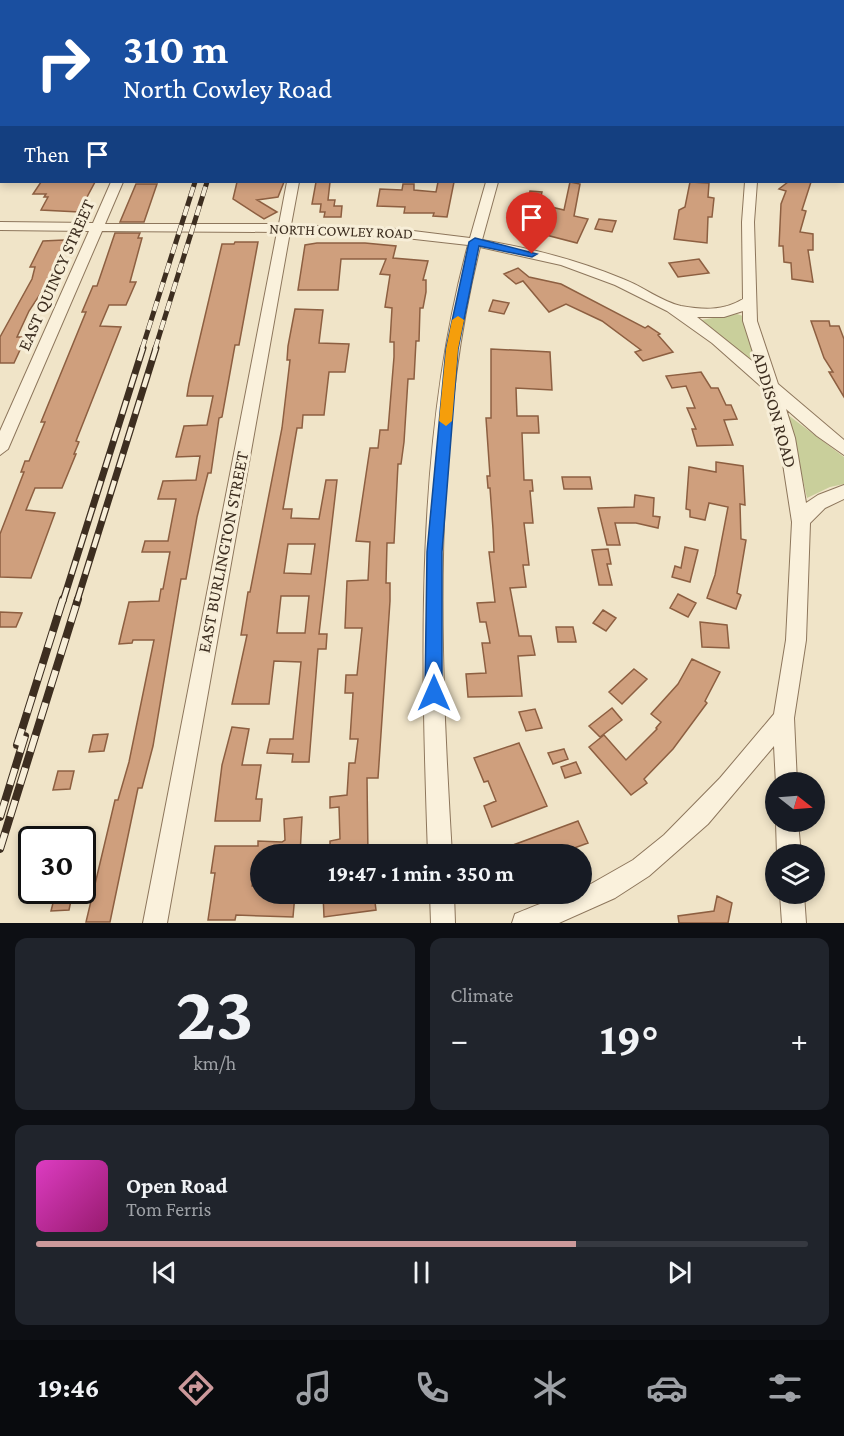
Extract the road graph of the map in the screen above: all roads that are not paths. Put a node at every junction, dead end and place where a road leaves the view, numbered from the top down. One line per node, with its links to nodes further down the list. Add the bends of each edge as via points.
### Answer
1 (117, 183): 6 (street, EAST QUINCY STREET)
2 (293, 183): 7 (street, EAST BURLINGTON STREET)
3 (492, 183): 8 (street)
4 (751, 183): 9 (street, ADDISON ROAD)
5 (0, 226): 6 (street, NORTH COWLEY ROAD)
6 (97, 227): 7 (street, NORTH COWLEY ROAD); 12 (street, EAST QUINCY STREET)
7 (284, 228): 8 (street, NORTH COWLEY ROAD, via 368,229); 21 (street, EAST BURLINGTON STREET)
8 (475, 242): 10 (street, NORTH COWLEY ROAD, via 586,269); 18 (street, via 452,349 434,552 433,740)
9 (747, 302): 10 (street, NORTH COWLEY ROAD, via 738,309 711,314); 11 (street, ADDISON ROAD)
10 (673, 308): 11 (street, NORTH COWLEY ROAD, via 710,333)
11 (770, 389): 13 (street, NORTH COWLEY ROAD); 15 (street, ADDISON ROAD, via 788,438)
12 (0, 449)
13 (844, 449)
14 (844, 492): 15 (street, via 810,508)
15 (801, 522): 16 (street, ADDISON ROAD, via 796,640)
16 (784, 718): 17 (street, ADDISON ROAD); 23 (street, via 720,796 646,866 599,895)
17 (786, 772)
18 (439, 844)
19 (442, 904): 22 (street)
20 (793, 904): 24 (street)
21 (155, 923)
22 (443, 923)
23 (524, 923)
24 (794, 923)

